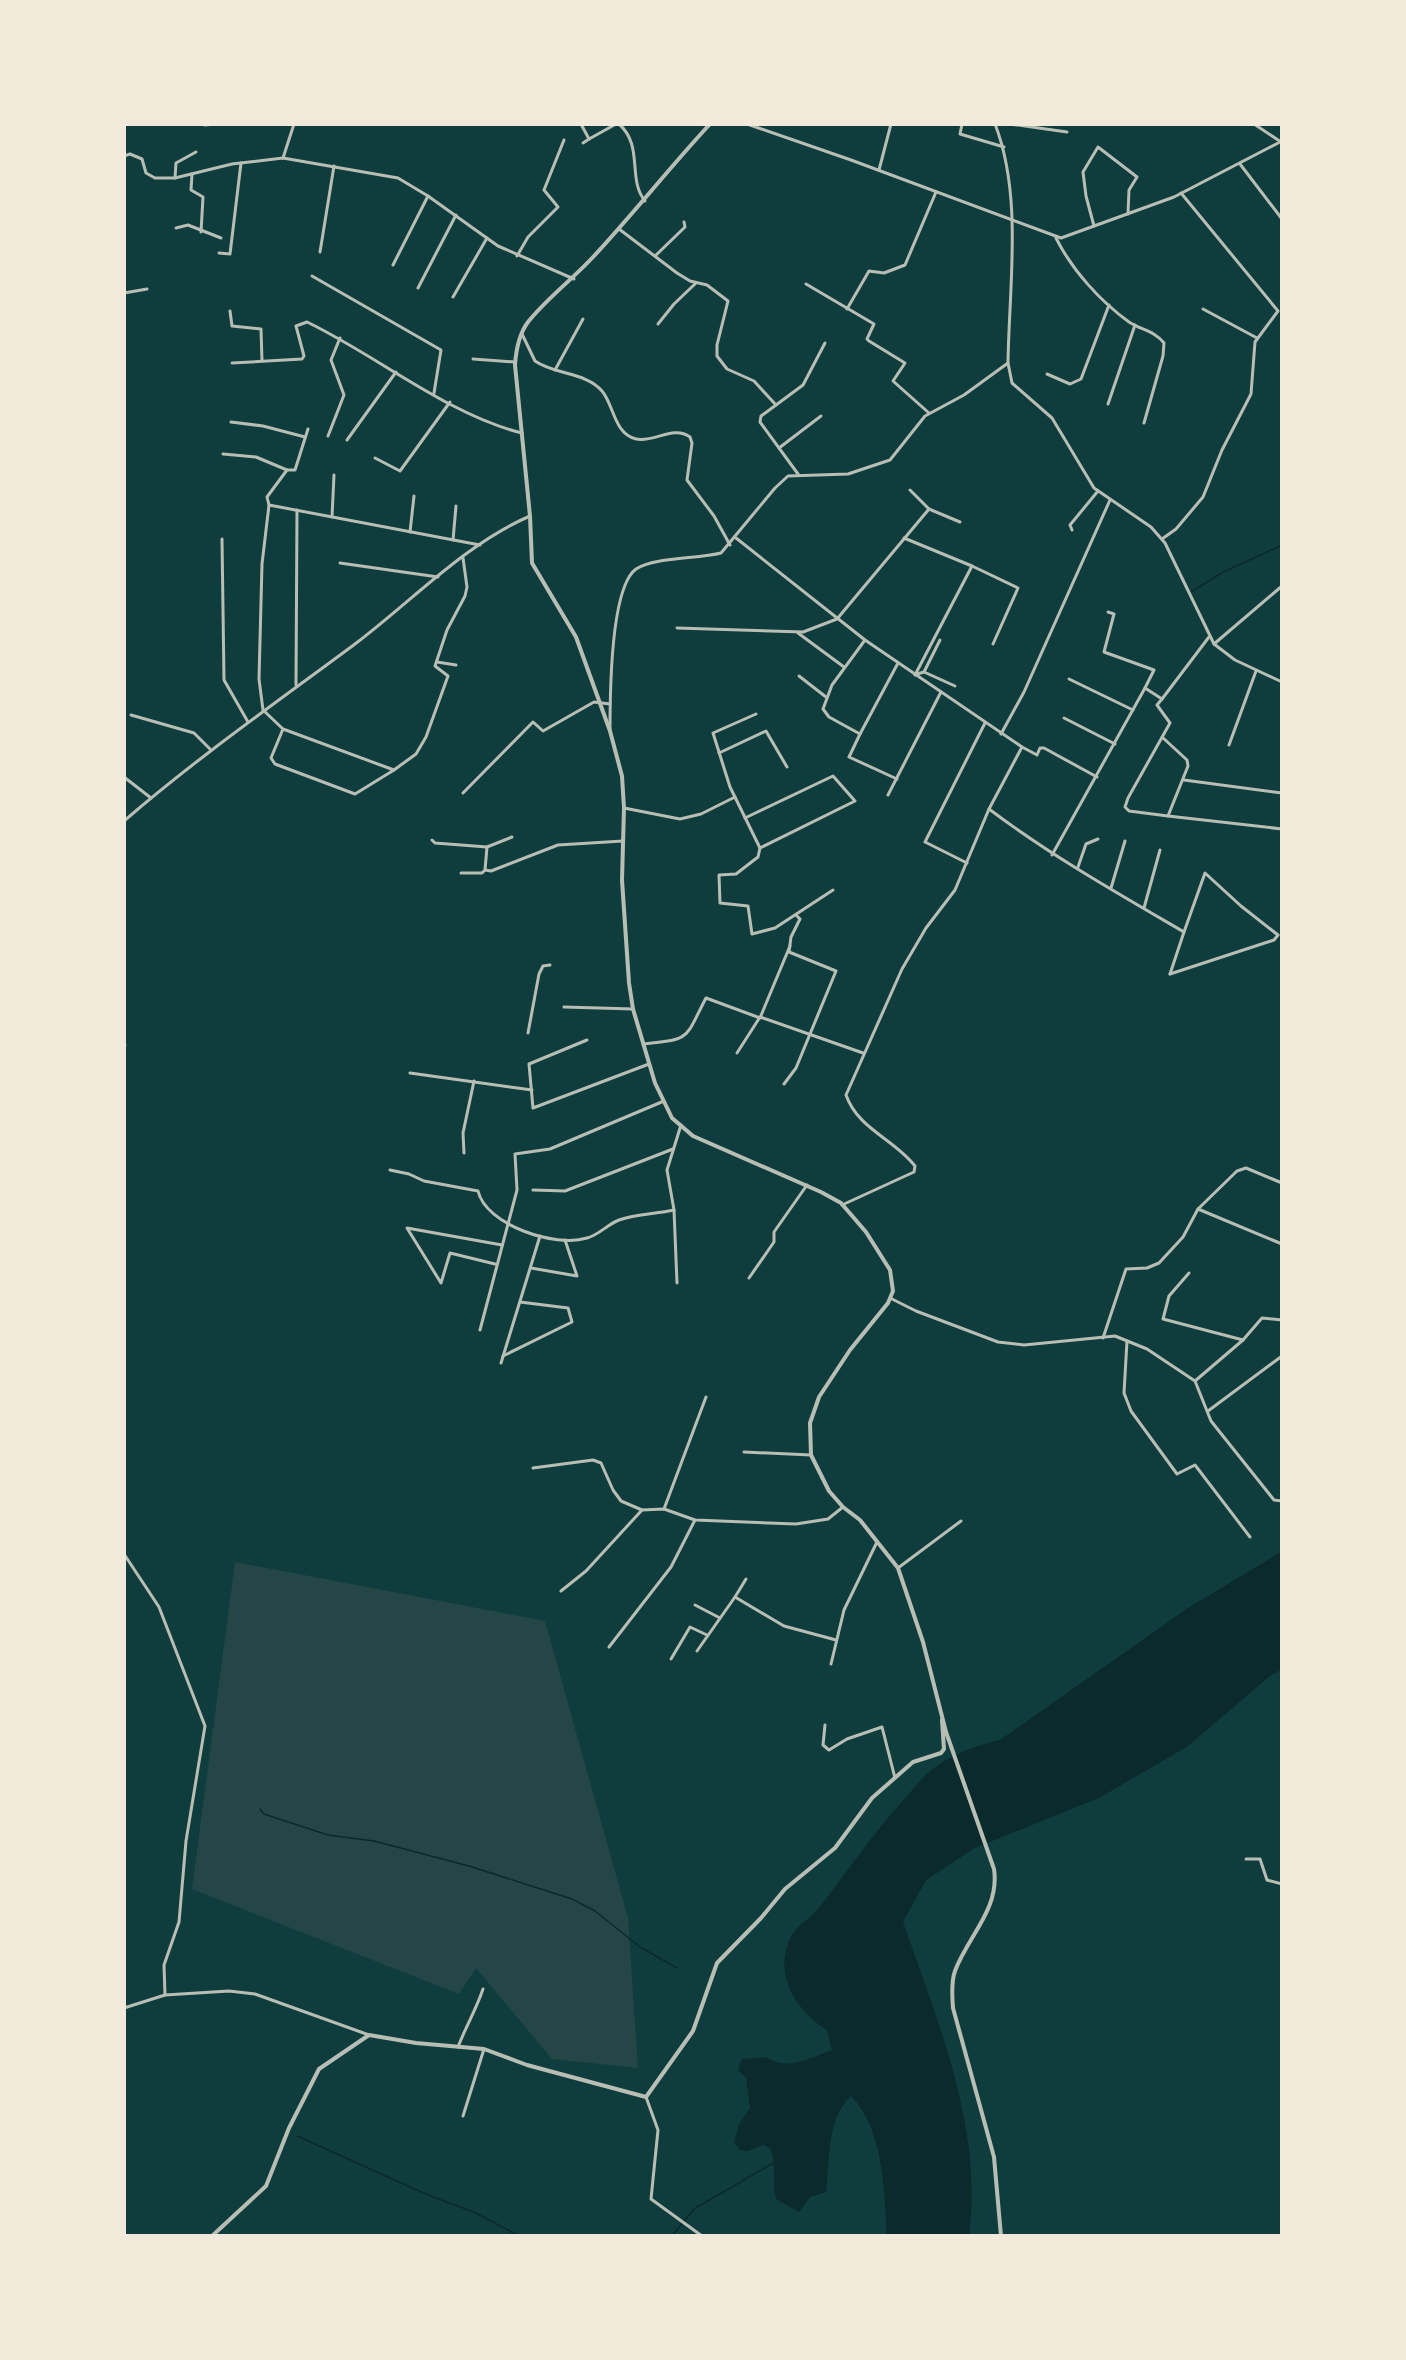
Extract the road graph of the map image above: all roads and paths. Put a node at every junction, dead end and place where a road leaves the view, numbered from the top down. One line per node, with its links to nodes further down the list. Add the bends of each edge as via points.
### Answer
1 (215, 124): 12 (street)
2 (294, 124): 21 (street)
3 (581, 124): 14 (street)
4 (617, 124): 14 (street); 31 (street, via 631,138 639,190)
5 (710, 124): 31 (street)
6 (747, 124): 25 (street)
7 (891, 124): 25 (street)
8 (962, 124): 18 (street, via 960,134)
9 (995, 124): 18 (street)
10 (1010, 124): 13 (street)
11 (1254, 124): 16 (street)
12 (205, 125)
13 (1067, 132)
14 (589, 139): 17 (street)
15 (564, 140): 46 (street, via 544,190 558,207 528,237)
16 (1281, 141): 23 (street)
17 (582, 143)
18 (1004, 147): 36 (street, via 1012,190)
19 (196, 152): 27 (street, via 176,163)
20 (124, 156): 27 (street, via 142,159 146,173 155,177)
21 (283, 158): 22 (street); 24 (street)
22 (241, 163): 26 (street); 45 (street, via 230,254)
23 (1240, 164): 29 (street); 34 (street)
24 (334, 166): 30 (street, via 398,178); 44 (street)
25 (879, 170): 28 (street)
26 (192, 174): 27 (street); 40 (street, via 191,190 203,197)
27 (175, 178)
28 (936, 192): 36 (street); 58 (street, via 905,265 884,273 869,271)
29 (1181, 193): 32 (street); 66 (street, via 1278,308)
30 (428, 196): 33 (street); 48 (street)
31 (645, 201): 39 (street)
32 (1128, 214): 37 (street); 37 (street, via 1129,190 1137,177 1098,147 1083,172)
33 (456, 215): 42 (street); 53 (street)
34 (1281, 219)
35 (684, 222): 47 (street, via 685,226)
36 (1012, 222): 43 (street); 72 (street)
37 (1094, 226): 43 (street)
38 (176, 228): 40 (street, via 188,225)
39 (619, 229): 47 (street); 50 (street)
40 (201, 232): 41 (street)
41 (221, 238)
42 (487, 238): 46 (street); 56 (street)
43 (1056, 238): 57 (street, via 1090,286)
44 (320, 252)
45 (219, 253)
46 (517, 256): 50 (street)
47 (656, 256): 51 (street)
48 (393, 265)
49 (312, 276): 76 (street, via 441,350)
50 (574, 279): 64 (street, via 528,322)
51 (696, 283): 62 (street); 79 (street, via 707,285 728,302 717,345 721,363 754,381)
52 (806, 284): 58 (street)
53 (417, 288)
54 (147, 289): 55 (street)
55 (124, 293)
56 (453, 297)
57 (1109, 305): 63 (street); 75 (street, via 1081,379 1071,384)
58 (847, 309): 80 (street, via 874,324 869,341 905,363 893,381)
59 (1203, 309): 66 (street)
60 (230, 311): 69 (street, via 232,326 261,329)
61 (583, 320): 73 (street)
62 (658, 324)
63 (1135, 325): 78 (street); 83 (street, via 1158,335 1164,343)
64 (522, 334): 70 (street); 73 (street, via 535,361)
65 (340, 338): 69 (street, via 307,322 298,323 303,358); 74 (street); 86 (street, via 331,360 344,395)
66 (1257, 338): 111 (street, via 1251,394 1204,496 1176,529)
67 (825, 343): 79 (street, via 803,385)
68 (473, 359): 70 (street)
69 (261, 361): 71 (street)
70 (515, 362): 85 (street)
71 (232, 363)
72 (1008, 363): 80 (street, via 964,395); 96 (street, via 1012,383 1052,418)
73 (555, 370): 114 (street, via 590,381 602,391 620,427 636,439 676,433 690,437 687,480)
74 (396, 372): 76 (street); 88 (street)
75 (1047, 374)
76 (434, 394): 77 (street)
77 (450, 402): 85 (street); 91 (street, via 400,471)
78 (1108, 404)
79 (776, 405): 89 (street, via 759,419)
80 (929, 413): 93 (street, via 890,460 848,474)
81 (821, 416): 89 (street)
82 (231, 422): 87 (street)
83 (1144, 423)
84 (308, 429): 87 (street)
85 (522, 433): 103 (street)
86 (328, 436)
87 (305, 437): 92 (street, via 295,470)
88 (347, 440)
89 (778, 448): 93 (street)
90 (224, 454): 92 (street, via 256,458)
91 (375, 458)
92 (287, 470): 99 (street, via 267,497)
93 (798, 474): 108 (street, via 788,476 775,488)
94 (333, 475): 104 (street)
95 (910, 490): 101 (street)
96 (1098, 491): 98 (street); 106 (street, via 1070,525)
97 (414, 496): 107 (street)
98 (1110, 500): 111 (street); 157 (street)
99 (269, 505): 102 (street); 147 (street, via 262,564)
100 (456, 506): 112 (street)
101 (929, 508): 105 (street); 109 (street)
102 (297, 510): 104 (street); 139 (street)
103 (530, 516): 113 (street); 145 (street, via 532,563 569,622)
104 (332, 517): 107 (street)
105 (960, 522)
106 (1072, 530)
107 (410, 532): 112 (street)
108 (736, 538): 114 (street); 121 (street)
109 (904, 538): 117 (street); 121 (street)
110 (222, 539): 152 (street, via 224,680)
111 (1162, 539): 124 (street)
112 (453, 540): 113 (street)
113 (480, 545): 115 (street)
114 (730, 545): 146 (street, via 721,553 650,564 630,575 611,653)
115 (463, 558): 118 (street); 129 (street, via 465,596)
116 (340, 563): 118 (street)
117 (972, 566): 127 (street, via 1018,588); 135 (street)
118 (438, 577): 139 (street, via 355,644)
119 (1281, 586): 128 (street)
120 (1108, 612): 141 (street, via 1114,614 1104,652 1154,670)
121 (837, 620): 123 (street); 125 (street)
122 (677, 628): 123 (street)
123 (797, 632): 132 (street)
124 (1209, 637): 128 (street); 144 (street)
125 (865, 640): 130 (street); 132 (street)
126 (940, 640): 133 (street)
127 (993, 644)
128 (1214, 644): 134 (street)
129 (436, 662): 131 (street); 165 (street, via 435,666 448,676 426,737 416,754)
130 (898, 663): 135 (street); 156 (street)
131 (456, 665)
132 (844, 667): 143 (street)
133 (924, 672): 135 (street); 140 (street)
134 (1256, 672): 138 (street); 160 (street)
135 (915, 675): 142 (street)
136 (799, 676): 143 (street)
137 (1069, 679): 148 (street)
138 (1281, 682)
139 (296, 685): 147 (street)
140 (956, 686)
141 (1145, 688): 144 (street); 148 (street)
142 (941, 692): 153 (street); 168 (street)
143 (826, 697): 156 (street, via 823,709 829,717)
144 (1162, 699): 158 (street, via 1157,705 1170,723)
145 (600, 703): 146 (street); 155 (street); 170 (street, via 572,712 543,731 533,722)
146 (610, 704): 155 (street)
147 (262, 710): 152 (street); 154 (street)
148 (1133, 711): 159 (street)
149 (756, 714): 163 (street, via 713,733)
150 (131, 715): 162 (street, via 194,733)
151 (1064, 718): 159 (street)
152 (248, 722): 162 (street)
153 (985, 723): 157 (street); 190 (street, via 925,842)
154 (283, 729): 165 (street); 165 (street, via 271,758 275,764 356,794)
155 (610, 731): 175 (street, via 622,776)
156 (860, 734): 168 (street, via 849,757)
157 (1001, 735): 161 (street)
158 (1162, 738): 169 (street, via 1187,760); 177 (street, via 1125,807 1129,811)
159 (1115, 744): 167 (street)
160 (1228, 745)
161 (1022, 747): 167 (street, via 1037,755 1044,748); 176 (street)
162 (210, 749): 174 (street)
163 (719, 753): 164 (street, via 766,731); 173 (street)
164 (787, 767)
165 (394, 770)
166 (124, 777): 174 (street)
167 (1097, 777): 189 (street)
168 (897, 779): 172 (street)
169 (1184, 780): 171 (street); 177 (street)
170 (463, 793)
171 (1281, 793)
172 (888, 795)
173 (735, 797): 175 (street, via 701,814 680,819); 178 (street)
174 (151, 798): 179 (street)
175 (624, 808): 184 (street)
176 (989, 809): 189 (street); 190 (street)
177 (1168, 816): 180 (street)
178 (745, 818): 187 (street); 187 (street, via 833,776 855,801)
179 (124, 821)
180 (1281, 829)
181 (512, 837): 186 (street)
182 (1098, 839): 191 (street, via 1086,844)
183 (432, 840): 186 (street)
184 (623, 841): 192 (street, via 558,845 492,871); 202 (street, via 622,880)
185 (1125, 841): 194 (street)
186 (487, 847): 192 (street)
187 (760, 848): 197 (street, via 758,857 736,874 719,875 720,903 748,906 752,934 775,928)
188 (1160, 849): 196 (street)
189 (1052, 855): 191 (street)
190 (967, 863): 209 (street, via 956,890 926,928 902,969)
191 (1078, 867): 194 (street)
192 (485, 870): 193 (street)
193 (461, 873)
194 (1112, 888): 196 (street)
195 (832, 890): 197 (street)
196 (1144, 908): 198 (street)
197 (796, 915): 199 (street, via 800,919)
198 (1184, 932): 198 (street, via 1170,974 1274,940 1278,934 1205,873)
199 (790, 946): 203 (street); 205 (street, via 789,952 836,971)
200 (550, 965): 204 (street, via 543,966 539,974)
201 (564, 1007): 202 (street)
202 (633, 1010): 207 (street)
203 (760, 1018): 205 (street); 207 (street, via 706,998 686,1036 677,1041); 208 (street)
204 (528, 1033)
205 (809, 1036): 209 (street); 213 (street, via 796,1068)
206 (587, 1040): 214 (street, via 529,1064)
207 (643, 1044): 210 (street)
208 (737, 1053)
209 (863, 1053): 223 (street, via 846,1095 851,1108 865,1125 902,1150 915,1166 914,1172)
210 (649, 1064): 214 (street, via 533,1108); 215 (street)
211 (410, 1073): 212 (street)
212 (474, 1081): 214 (street); 218 (street, via 463,1132)
213 (784, 1084)
214 (532, 1090)
215 (664, 1101): 216 (street, via 672,1118); 226 (street, via 550,1149 515,1154 517,1190)
216 (681, 1125): 217 (street); 221 (street, via 693,1136)
217 (674, 1149): 222 (street, via 565,1191); 225 (street, via 668,1170)
218 (464, 1153)
219 (390, 1170): 226 (street, via 478,1191 481,1201)
220 (1281, 1183): 224 (street, via 1246,1168 1237,1171)
221 (807, 1185): 223 (street); 234 (street, via 774,1232 774,1242)
222 (532, 1190)
223 (842, 1204): 236 (street, via 890,1270)
224 (1198, 1209): 229 (street); 240 (street, via 1183,1237 1159,1263 1126,1269)
225 (674, 1210): 228 (street, via 620,1220 587,1238); 235 (street)
226 (509, 1226): 227 (street); 230 (street)
227 (540, 1236): 228 (street); 232 (street)
228 (565, 1240): 232 (street, via 577,1276)
229 (1281, 1244)
230 (502, 1245): 231 (street); 231 (street, via 407,1228 441,1283 450,1253)
231 (495, 1264): 239 (street)
232 (531, 1268): 237 (street)
233 (1189, 1273): 241 (street, via 1169,1296 1163,1319)
234 (749, 1278)
235 (677, 1283)
236 (890, 1298): 240 (street, via 998,1342 1024,1345); 250 (street, via 819,1397 810,1423)
237 (520, 1302): 243 (street); 243 (street, via 567,1308 572,1322)
238 (1281, 1320): 241 (street, via 1262,1318)
239 (480, 1330)
240 (1102, 1338): 242 (street, via 1115,1336)
241 (1242, 1340): 246 (street)
242 (1127, 1341): 246 (street, via 1147,1349); 258 (street, via 1124,1393 1131,1411 1177,1474 1195,1465)
243 (503, 1356): 245 (street)
244 (1281, 1356): 248 (street)
245 (501, 1363)
246 (1195, 1381): 248 (street)
247 (706, 1397): 254 (street)
248 (1208, 1411): 252 (street, via 1211,1421 1274,1500)
249 (744, 1452): 250 (street)
250 (811, 1455): 253 (street, via 829,1491)
251 (533, 1468): 255 (street, via 593,1460 601,1463 621,1501)
252 (1281, 1501)
253 (843, 1508): 256 (street, via 828,1520 796,1524); 259 (street)
254 (664, 1509): 255 (street); 256 (street)
255 (642, 1510): 263 (street, via 586,1571)
256 (695, 1520): 269 (street, via 671,1567)
257 (961, 1521): 261 (street)
258 (1250, 1537)
259 (878, 1540): 261 (street); 268 (street, via 844,1610)
260 (124, 1554): 279 (street, via 159,1607 205,1726 186,1841 179,1922 164,1965)
261 (898, 1568): 273 (street)
262 (746, 1579): 264 (street)
263 (561, 1591)
264 (735, 1597): 266 (street); 268 (street, via 784,1626)
265 (695, 1605): 266 (street)
266 (720, 1618): 267 (street)
267 (707, 1635): 270 (street); 271 (street, via 690,1627)
268 (836, 1640): 272 (street)
269 (609, 1647)
270 (697, 1650)
271 (671, 1659)
272 (831, 1664)
273 (943, 1720): 275 (street, via 941,1753 913,1762); 288 (street, via 996,1884 993,1899 954,1973 952,1992 994,2157)
274 (825, 1725): 275 (street, via 823,1745 829,1750 882,1727)
275 (895, 1778): 284 (street, via 872,1798 835,1848 785,1889 717,1963 689,2038)
276 (1246, 1859): 277 (street, via 1260,1859 1267,1880)
277 (1281, 1884)
278 (483, 1989): 282 (street)
279 (165, 1995): 280 (street); 281 (street, via 229,1991 255,1994)
280 (124, 2008)
281 (369, 2035): 282 (street); 286 (street, via 319,2068 266,2186)
282 (458, 2048): 283 (street)
283 (484, 2049): 284 (street, via 527,2065); 285 (street)
284 (646, 2097): 287 (street, via 658,2130 651,2199)
285 (463, 2116)
286 (212, 2235)
287 (702, 2235)
288 (1001, 2235)

